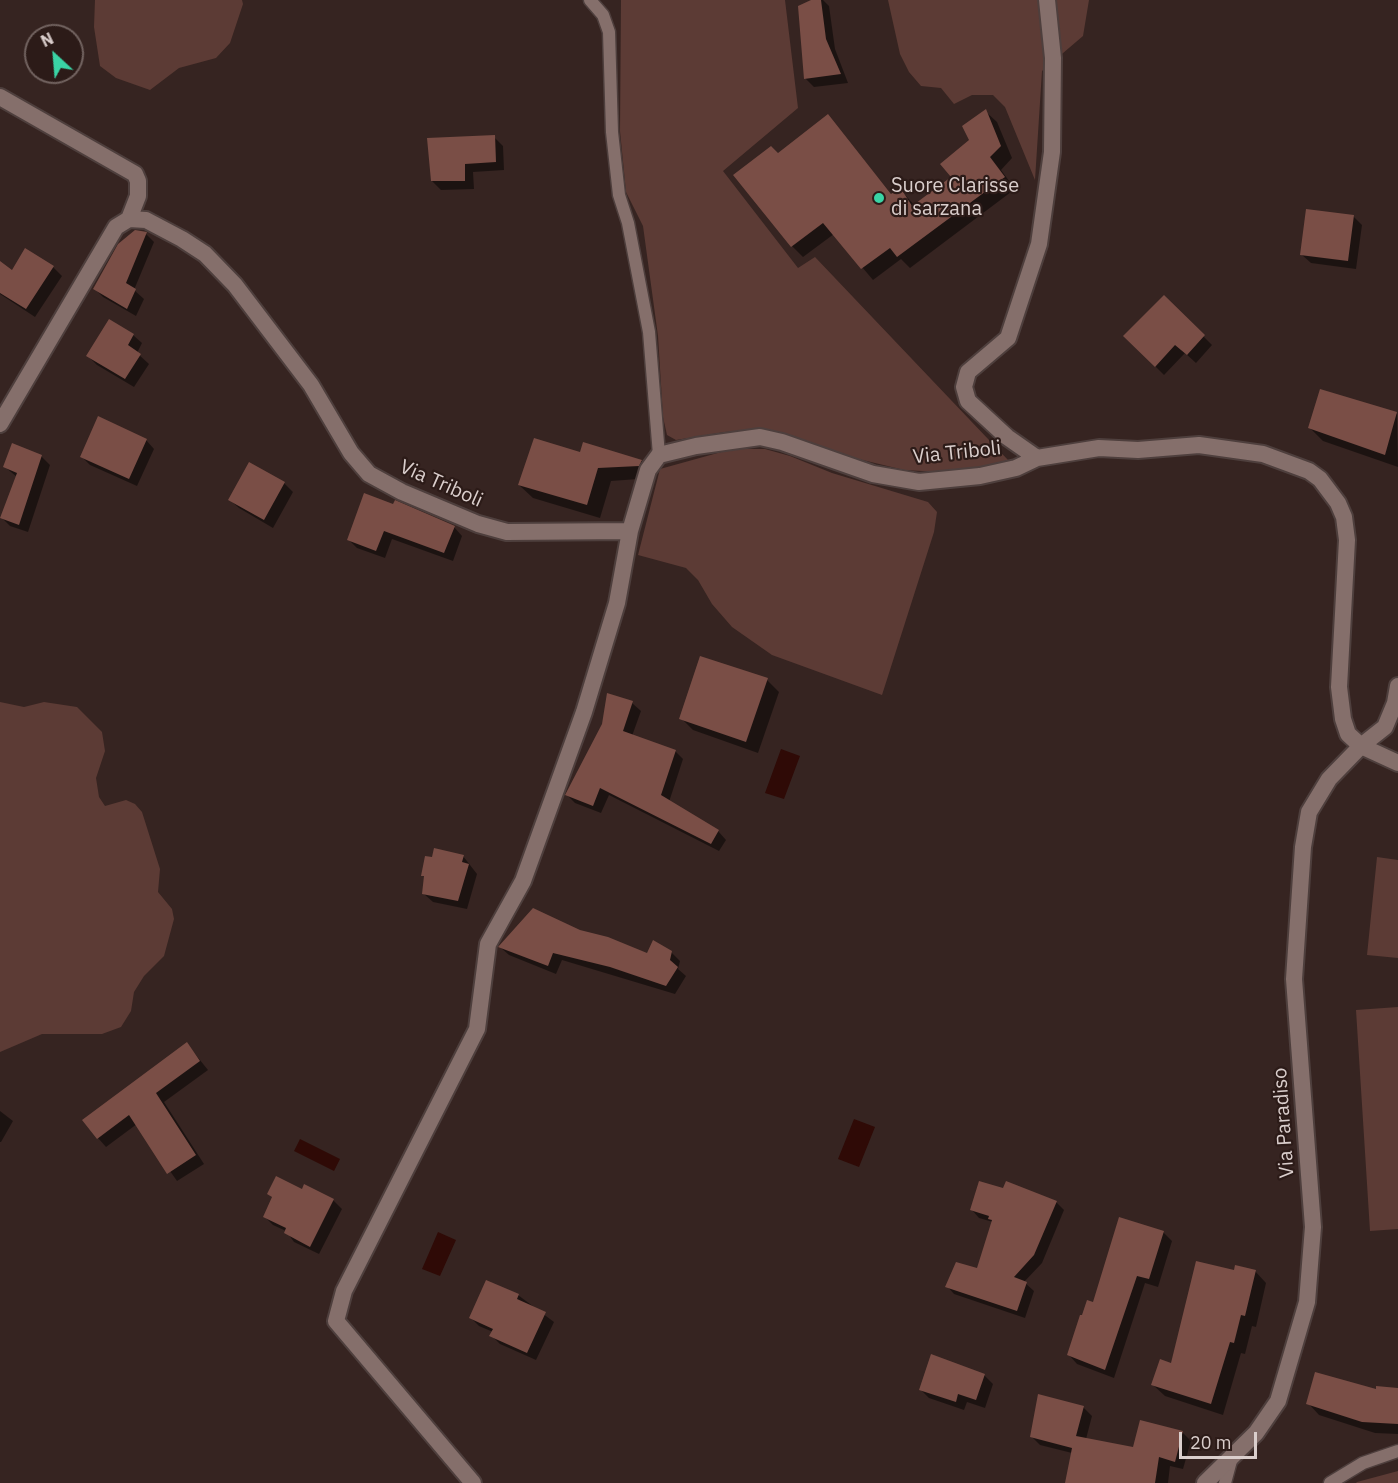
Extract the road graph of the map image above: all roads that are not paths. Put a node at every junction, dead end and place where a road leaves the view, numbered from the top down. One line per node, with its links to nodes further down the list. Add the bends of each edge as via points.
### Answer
1 (590, 0): 6 (lane, via 603,15 609,32 612,132 619,195 649,332)
2 (1047, 0): 7 (street, via 1053,58 1052,152 1038,244 1008,338 968,372 964,387 968,401)
3 (0, 97): 4 (street, via 135,174 138,196)
4 (129, 219): 5 (street, via 116,227); 8 (street, Via Triboli, via 146,220 182,239 205,254 235,285 311,385 351,453 369,474 413,497 507,532)
5 (0, 423)
6 (659, 455): 7 (street, Via Triboli, via 760,438 782,441 873,474 919,482 980,477); 8 (street, via 648,470)
7 (1037, 458): 10 (street, Via Triboli, via 1099,448 1138,450 1199,445 1263,454 1320,478 1332,491 1344,517 1347,540 1339,687 1348,734)
8 (630, 531): 14 (street, via 617,603 584,712 524,881 488,944 477,1029 344,1291 336,1320)
9 (1398, 686): 10 (street, Via Paradiso, via 1385,727)
10 (1361, 746): 11 (street); 13 (street, Via Paradiso, via 1329,779 1309,812 1303,847 1294,979 1312,1227 1307,1302 1278,1401 1256,1433)
11 (1398, 763)
12 (1398, 1450): 17 (lane, via 1363,1463)
13 (1232, 1456): 15 (street, Via Paradiso); 16 (lane)
14 (473, 1483)
15 (1205, 1483)
16 (1225, 1483)
17 (1330, 1483)

